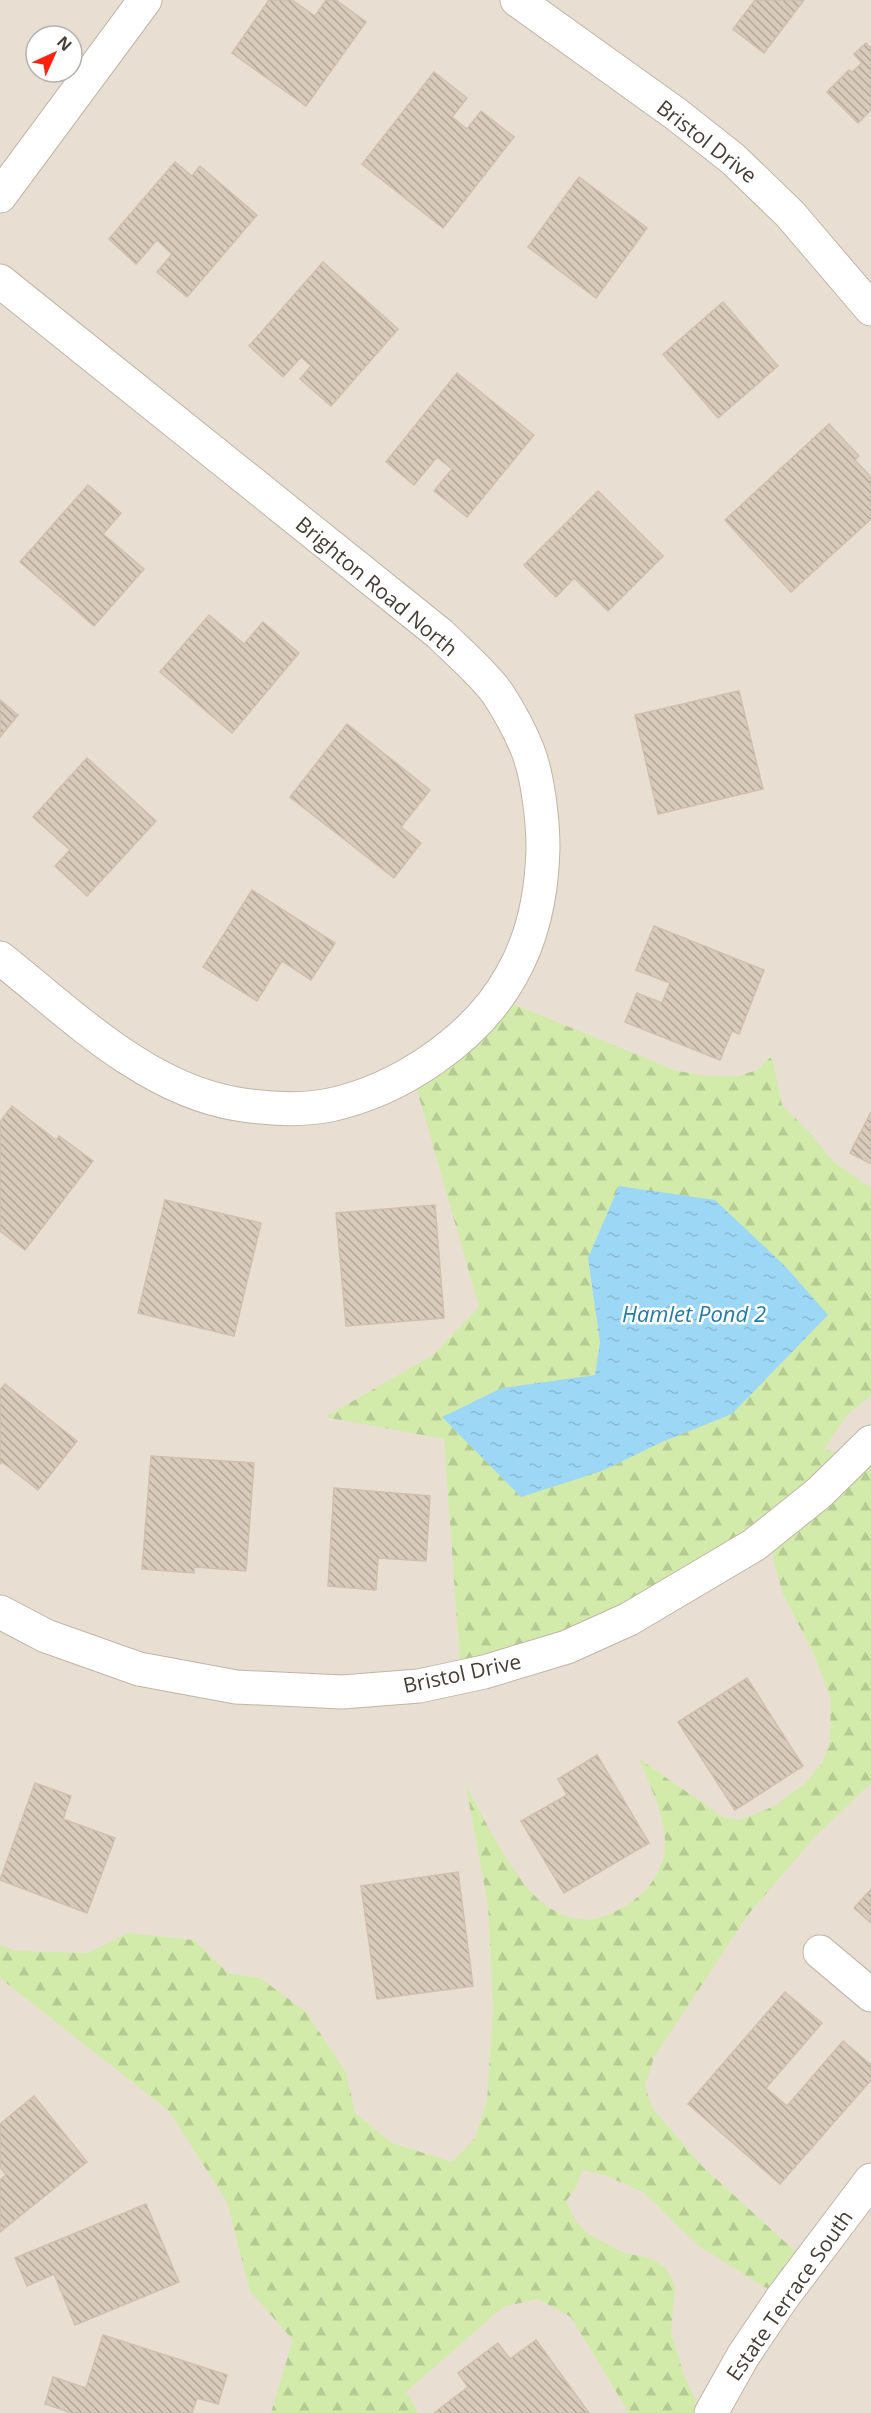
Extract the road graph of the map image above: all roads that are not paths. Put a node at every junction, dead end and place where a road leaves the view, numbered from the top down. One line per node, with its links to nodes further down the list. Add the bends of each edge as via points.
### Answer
1 (145, 0): 3 (street)
2 (517, 0): 5 (street, Bristol Drive, via 734,159 796,220)
3 (0, 196)
4 (0, 281): 6 (street, Brighton Road North, via 440,634 497,694 529,752 543,819 542,875 532,926 511,977 477,1022 439,1057 375,1091 330,1105 284,1109 235,1104 180,1087 126,1058)
5 (871, 309)
6 (0, 958)
7 (871, 1442): 8 (street, Bristol Drive, via 819,1493 754,1545 629,1619 567,1647 484,1672 419,1686 342,1692 236,1688 139,1669 46,1636)
8 (0, 1612)
9 (819, 1952): 10 (street)
10 (871, 1995)
11 (871, 2180): 12 (street, Estate Terrace South, via 782,2298)
12 (711, 2413)

